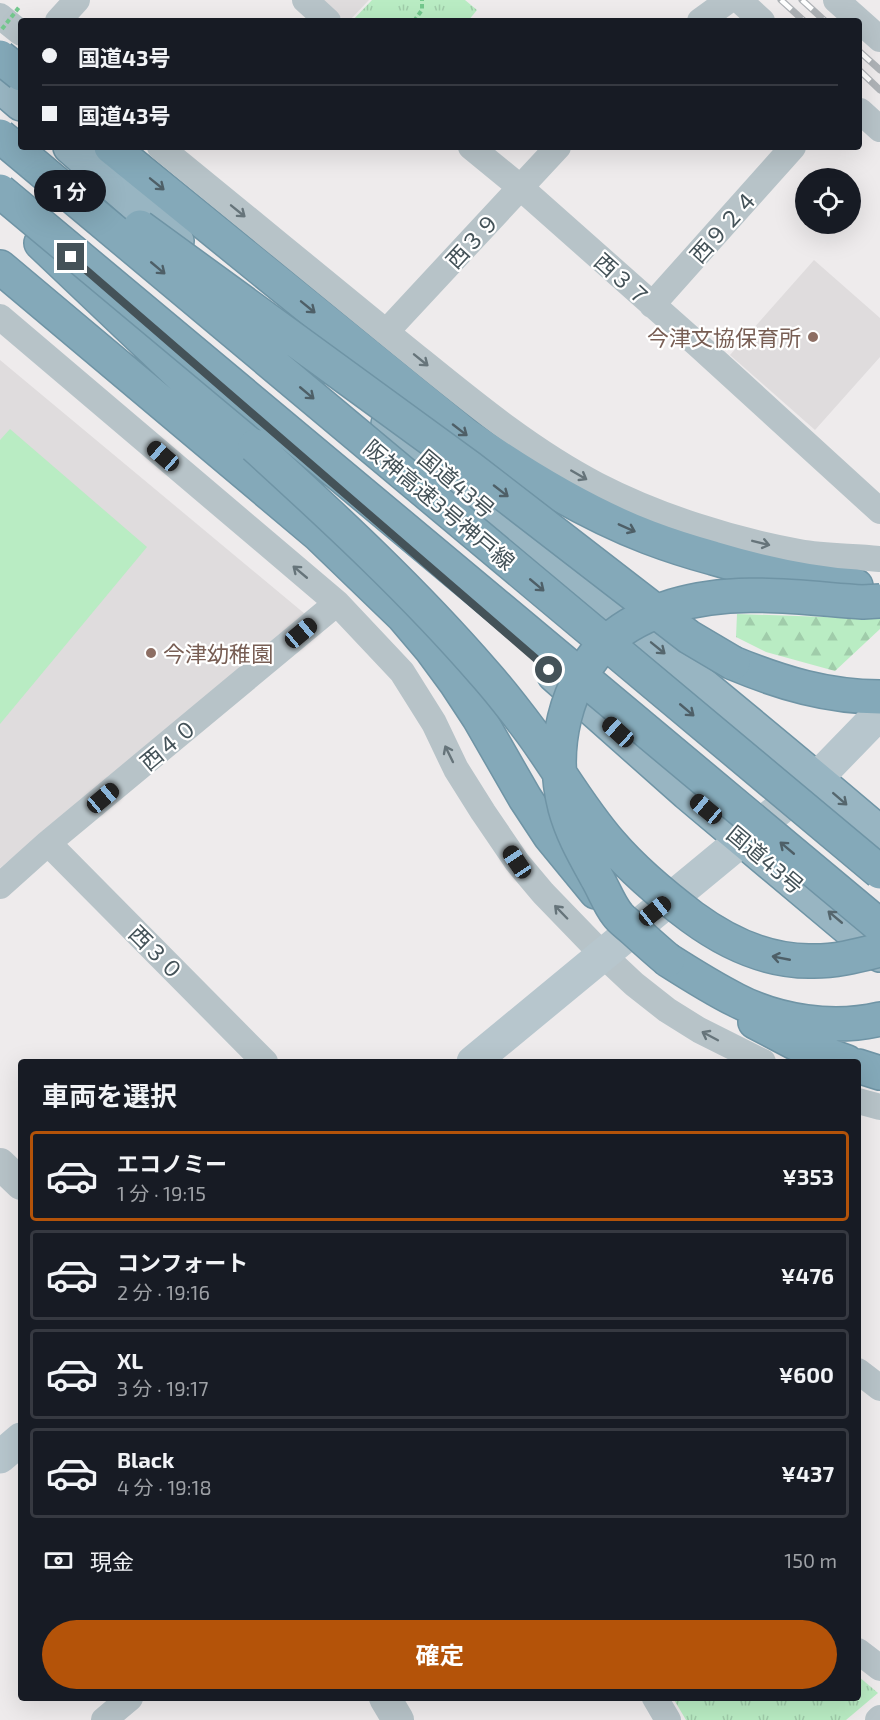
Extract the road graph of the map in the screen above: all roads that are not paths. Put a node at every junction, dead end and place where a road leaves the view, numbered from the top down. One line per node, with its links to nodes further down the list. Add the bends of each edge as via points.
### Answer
1 (77, 0): 7 (street)
2 (305, 0): 8 (street)
3 (729, 0): 9 (street)
4 (739, 0): 10 (street)
5 (836, 0): 11 (street)
6 (10, 11): 13 (street)
7 (61, 18)
8 (325, 18)
9 (704, 18)
10 (759, 18)
11 (856, 18)
12 (862, 23): 14 (street)
13 (18, 27)
14 (880, 39)
15 (0, 57): 16 (highway, bridge)
16 (13, 84)
17 (862, 113): 19 (street)
18 (0, 126): 21 (highway)
19 (880, 129)
20 (0, 136): 48 (highway, 阪神高速3号神戸線, one-way to 48, bridge)
21 (18, 139)
22 (34, 150): 42 (highway, one-way to 42, bridge, via 469,467 689,637 734,663 788,683 848,696)
23 (73, 150): 44 (highway, 国道43号, one-way to 44, via 461,486)
24 (115, 150): 39 (highway, one-way to 39, via 466,435 561,496 647,537 744,568 826,584)
25 (164, 150): 36 (street, one-way to 36)
26 (475, 150): 29 (street, 西３７)
27 (555, 150): 29 (street, 西３９)
28 (791, 150): 34 (street, 西９２４)
29 (521, 188): 34 (street, 西３７); 36 (street, 西３９)
30 (0, 191): 51 (highway, 阪神高速3号神戸線, one-way to 30, bridge)
31 (0, 195): 46 (highway, 国道43号)
32 (0, 204): 52 (highway, one-way to 32, bridge, via 815,961 756,952 723,938 654,886 589,817 532,733 443,627)
33 (0, 267): 50 (highway, bridge, via 303,521 403,616 456,683 550,836)
34 (652, 305): 37 (street, 西３７)
35 (0, 317): 41 (street, one-way to 35)
36 (386, 332): 38 (street, one-way to 38, via 488,414 598,486 651,510 764,544 801,552)
37 (880, 511)
38 (880, 559)
39 (880, 585)
40 (880, 601): 50 (highway, bridge, via 748,596 699,600 648,615 610,640 593,658 580,678 562,728 560,783 574,836)
41 (337, 603): 47 (street, 西４０); 53 (street, one-way to 41, via 517,862 456,769 434,723 402,672)
42 (880, 697)
43 (880, 713): 44 (main road)
44 (817, 778): 45 (highway, 国道43号, one-way to 45); 46 (main road)
45 (880, 833)
46 (742, 839): 53 (main road); 54 (highway, 国道43号, one-way to 46)
47 (48, 843): 49 (street, 西４０); 57 (street, 西３０)
48 (880, 872)
49 (0, 886)
50 (617, 915): 55 (highway, bridge)
51 (880, 926)
52 (880, 950)
53 (602, 954): 58 (main road); 59 (street, one-way to 53, via 667,1010)
54 (880, 955)
55 (668, 960): 56 (highway, via 738,1001 765,1012 802,1022 835,1024); 60 (highway, via 774,1033)
56 (880, 1019)
57 (262, 1059)
58 (477, 1059)
59 (757, 1059)
60 (838, 1059)
61 (861, 1067): 62 (highway)
62 (880, 1073)
63 (861, 1102): 64 (street)
64 (880, 1107)
65 (0, 1164): 66 (street)
66 (18, 1181)
67 (861, 1373): 68 (street)
68 (880, 1388)
69 (18, 1442): 70 (main road)
70 (0, 1457)
71 (861, 1653): 72 (street)
72 (880, 1668)
73 (126, 1701): 76 (street)
74 (387, 1701): 77 (street)
75 (657, 1701): 78 (street)
76 (104, 1720)
77 (398, 1720)
78 (668, 1720)

